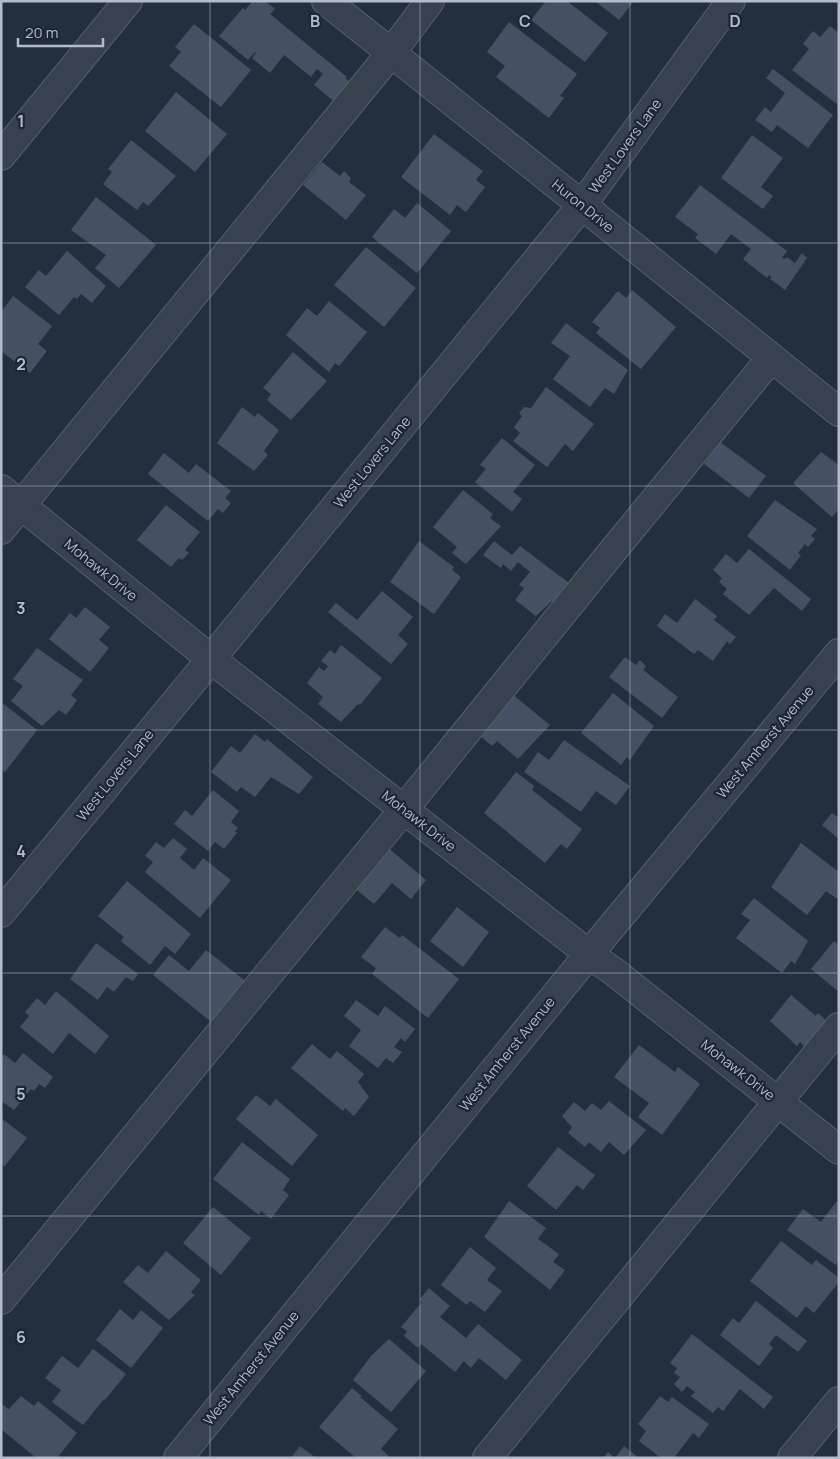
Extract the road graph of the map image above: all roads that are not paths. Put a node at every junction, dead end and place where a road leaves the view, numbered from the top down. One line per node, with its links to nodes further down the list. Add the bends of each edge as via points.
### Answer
1 (128, 1): 6 (street)
2 (326, 1): 5 (street, Huron Drive)
3 (430, 1): 5 (street)
4 (731, 1): 7 (street, West Lovers Lane)
5 (391, 53): 7 (street, Huron Drive); 10 (street)
6 (1, 156)
7 (582, 205): 8 (street, Huron Drive); 13 (street, West Lovers Lane)
8 (771, 358): 9 (street, Huron Drive); 14 (street)
9 (839, 412)
10 (11, 497): 11 (street); 13 (street, Mohawk Drive)
11 (1, 530)
12 (839, 653): 16 (street, West Amherst Avenue)
13 (211, 659): 14 (street, Mohawk Drive); 15 (street, West Lovers Lane)
14 (404, 809): 16 (street, Mohawk Drive); 20 (street)
15 (1, 913)
16 (589, 954): 18 (street, Mohawk Drive); 22 (street, West Amherst Avenue)
17 (839, 1027): 18 (street)
18 (778, 1102): 19 (street, Mohawk Drive); 23 (street)
19 (839, 1150)
20 (1, 1300)
21 (839, 1401): 24 (street)
22 (178, 1458)
23 (487, 1458)
24 (792, 1458)

